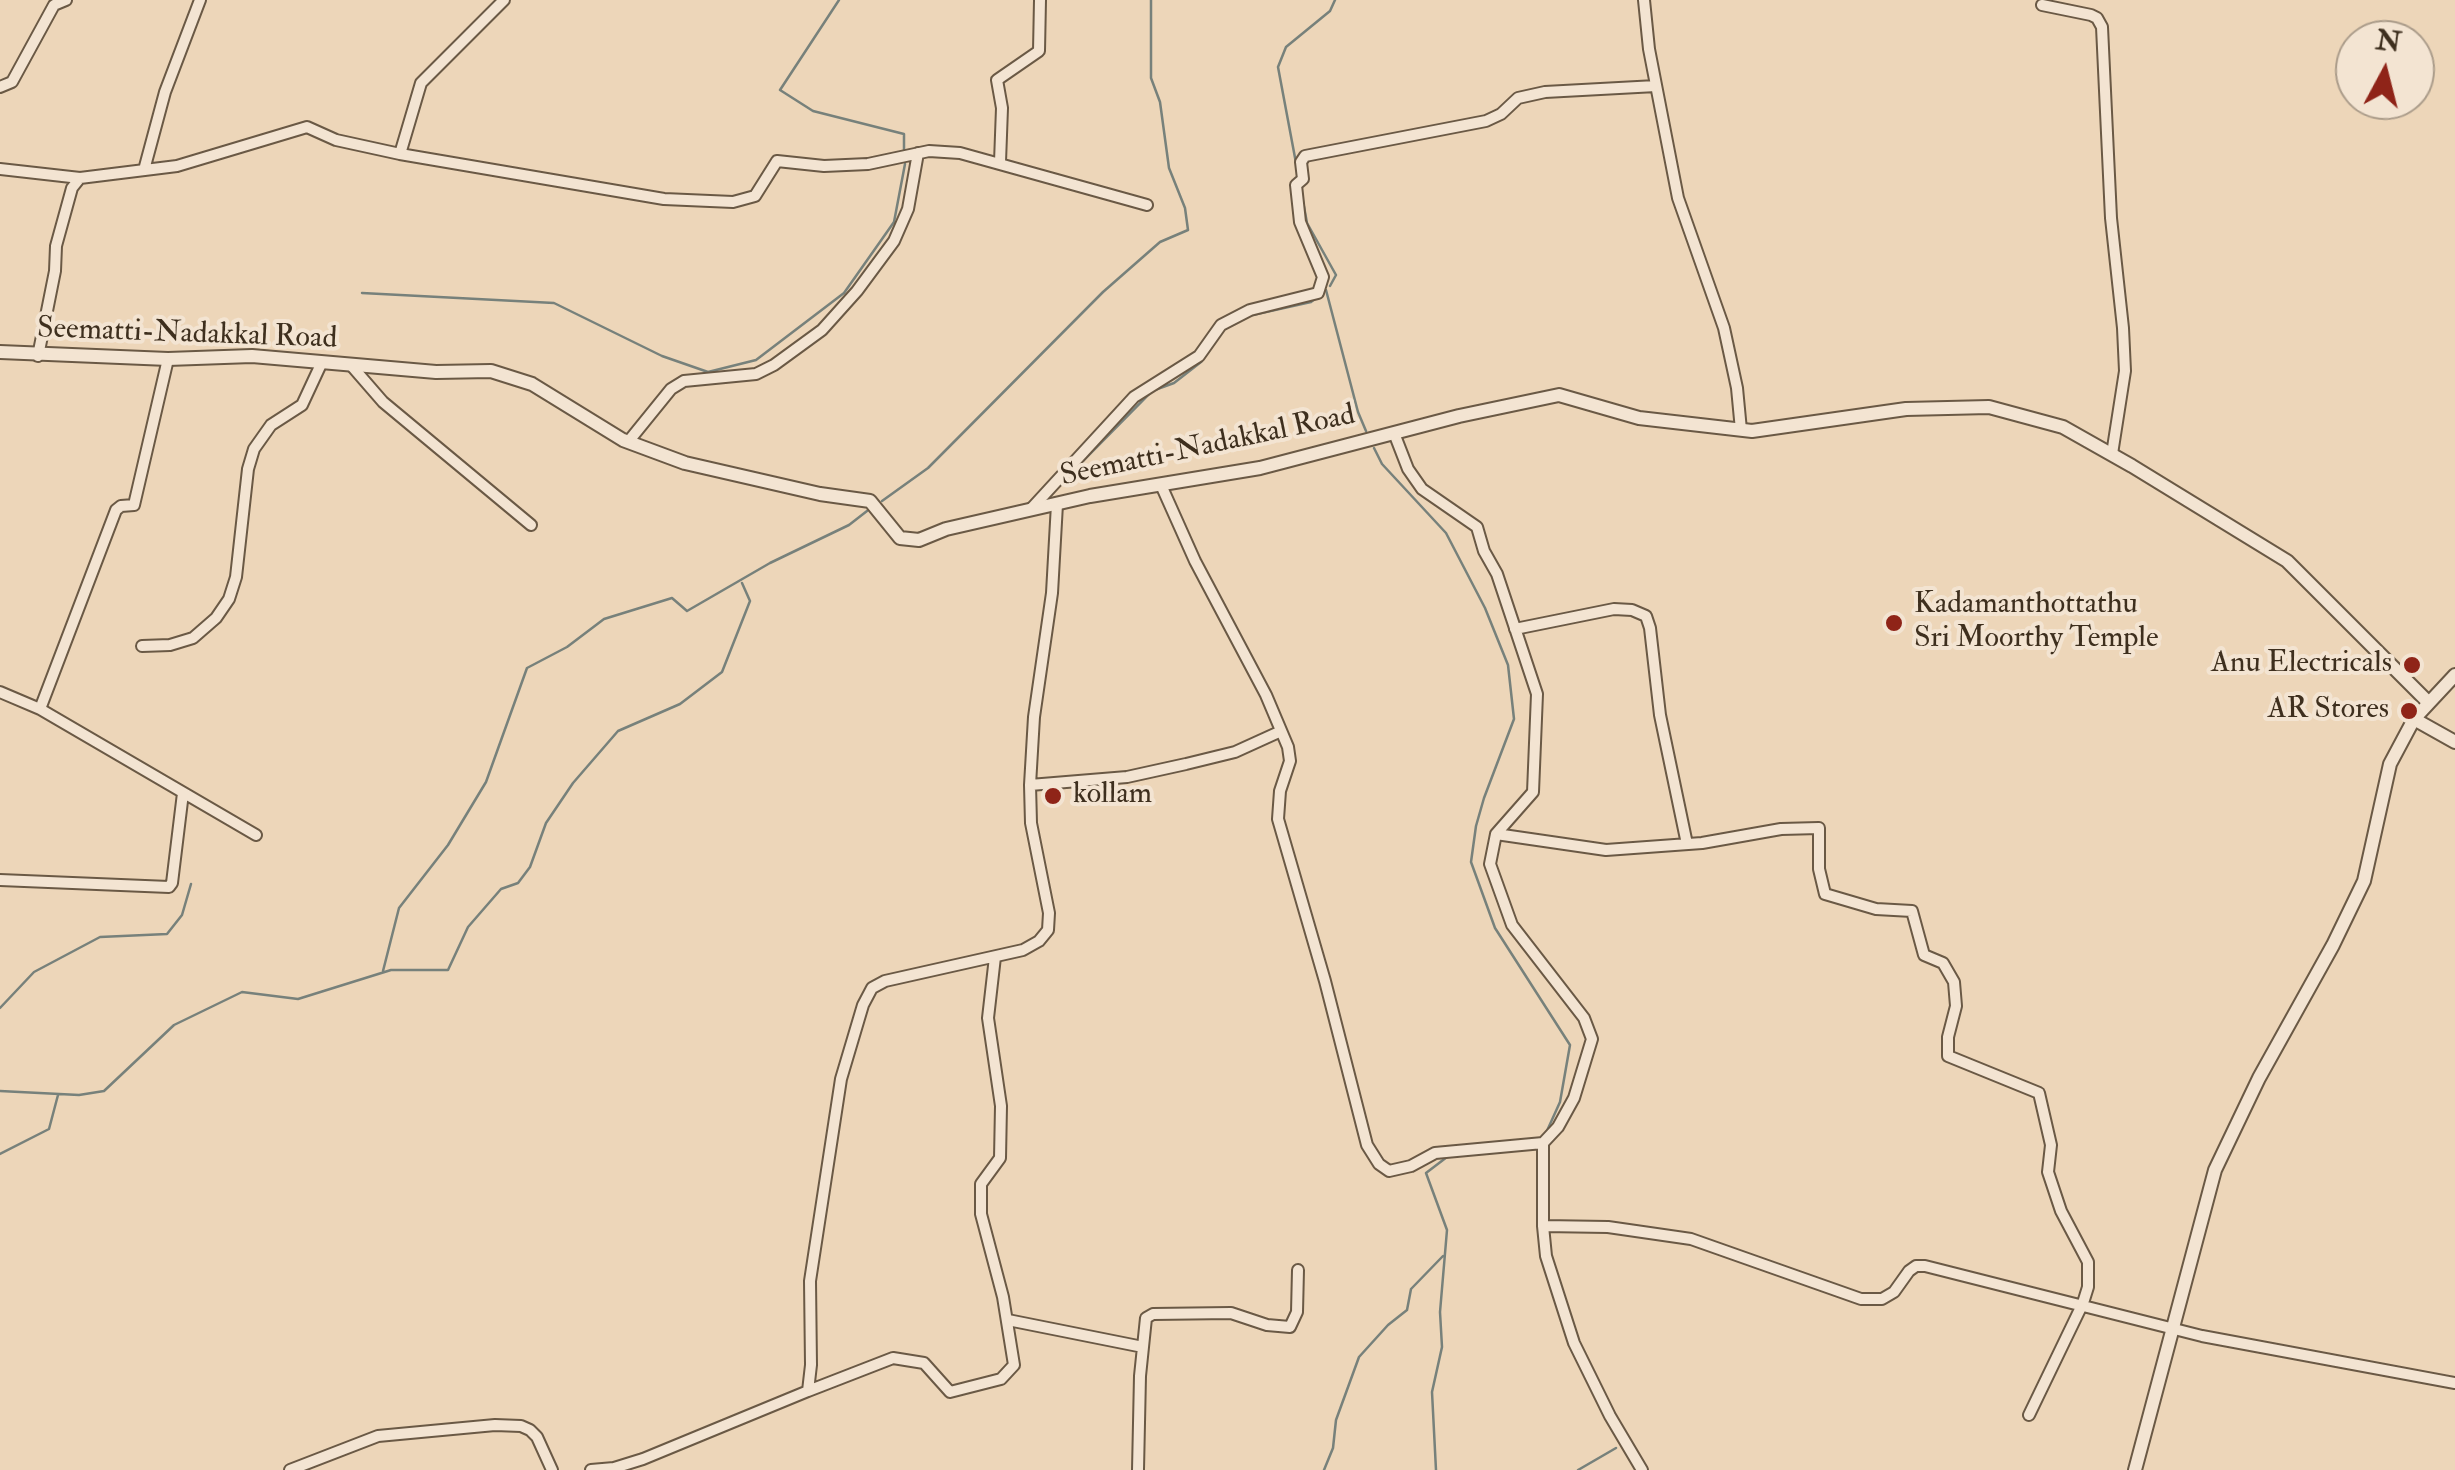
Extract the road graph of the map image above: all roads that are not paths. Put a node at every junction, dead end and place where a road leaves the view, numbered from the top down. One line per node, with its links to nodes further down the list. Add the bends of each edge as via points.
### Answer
1 (66, 0): 8 (street, via 54,5 12,82)
2 (200, 0): 13 (street)
3 (504, 0): 10 (street, via 421,84)
4 (1040, 0): 11 (street, via 1039,52 997,80)
5 (1644, 0): 7 (street)
6 (2042, 5): 24 (street, via 2091,15 2102,27 2125,371)
7 (1656, 86): 21 (street, via 1678,198 1724,328); 27 (street, via 1544,92 1518,98 1486,121 1306,156 1300,162 1304,179 1296,185 1300,222 1323,277 1318,293 1250,310 1221,325 1199,356 1134,397)
8 (0, 87)
9 (918, 153): 10 (street, via 868,164 777,161 755,196 733,202 664,200); 11 (street, via 960,152); 23 (street, via 908,209 894,241 822,330 756,374 684,381)
10 (400, 154): 13 (street, via 307,127)
11 (1000, 162): 15 (street)
12 (0, 169): 14 (street)
13 (144, 170): 14 (street)
14 (80, 178): 17 (street, via 56,246)
15 (1147, 205)
16 (0, 352): 17 (street, Seematti-Nadakkal Road)
17 (38, 356): 18 (street, Seematti-Nadakkal Road)
18 (168, 359): 19 (street, Seematti-Nadakkal Road); 34 (street, via 135,501 116,510)
19 (322, 362): 20 (street, Seematti-Nadakkal Road); 30 (street, via 302,405 262,433 254,449 229,599 193,638)
20 (350, 364): 23 (street, Seematti-Nadakkal Road, via 491,371 532,384); 28 (street, via 383,402)
21 (1741, 430): 22 (street, Seematti-Nadakkal Road, via 1638,418 1559,394); 24 (street, Seematti-Nadakkal Road, via 1906,409 1989,408 2063,427)
22 (1394, 433): 25 (street, Seematti-Nadakkal Road, via 1260,468); 29 (street, via 1422,489 1477,526)
23 (628, 442): 27 (street, Seematti-Nadakkal Road, via 685,463 870,501 900,538 919,540)
24 (2112, 454): 33 (street, Seematti-Nadakkal Road, via 2286,562)
25 (1162, 484): 26 (street, Seematti-Nadakkal Road); 36 (street)
26 (1056, 504): 27 (street, Seematti-Nadakkal Road); 38 (street)
27 (1030, 510)
28 (530, 525)
29 (1515, 628): 40 (street, via 1538,694 1533,792); 42 (street, via 1614,609 1646,616)
30 (142, 646)
31 (2455, 676): 33 (street)
32 (0, 692): 34 (street)
33 (2428, 702): 35 (street)
34 (40, 710): 39 (street)
35 (2414, 720): 37 (street); 50 (street, via 2390,764 2364,881 2214,1170)
36 (1280, 732): 38 (street, via 1235,752 1127,777); 45 (street, via 1290,760 1278,819 1367,1145 1379,1164 1389,1171 1435,1152)
37 (2455, 742)
38 (1030, 785): 44 (street, via 1048,930 1023,950)
39 (184, 792): 41 (street); 43 (street, via 169,887)
40 (1496, 834): 42 (street, via 1606,850); 45 (street, via 1490,864 1512,925 1584,1018 1592,1038 1574,1098)
41 (256, 835)
42 (1687, 844): 48 (street, via 1819,828 1824,894 1876,910 1912,910 1924,956 1944,963 1954,982 1948,1056 2040,1094 2051,1146 2048,1172 2088,1262)
43 (0, 880)
44 (995, 956): 49 (street, via 988,1018 1001,1106 1000,1158 981,1184 981,1214); 53 (street, via 885,980 864,1005 841,1079 810,1281)
45 (1543, 1143): 46 (street)
46 (1542, 1226): 48 (street, via 1691,1238 1860,1299 1894,1292 1909,1271 1925,1266); 59 (street, via 1574,1344)
47 (1298, 1270): 51 (street, via 1298,1312 1290,1327 1231,1313 1153,1314 1146,1318)
48 (2083, 1304): 50 (street); 54 (street)
49 (1008, 1320): 51 (street); 53 (street, via 1014,1365 1001,1379 950,1392 924,1363 892,1358)
50 (2170, 1329): 52 (street); 60 (street)
51 (1142, 1347): 58 (street)
52 (2455, 1384)
53 (808, 1391): 57 (street, via 643,1459)
54 (2029, 1415)
55 (290, 1470): 56 (street, via 378,1436 495,1425 530,1430)
56 (552, 1470)
57 (591, 1470)
58 (1138, 1470)
59 (1642, 1470)
60 (2134, 1470)

